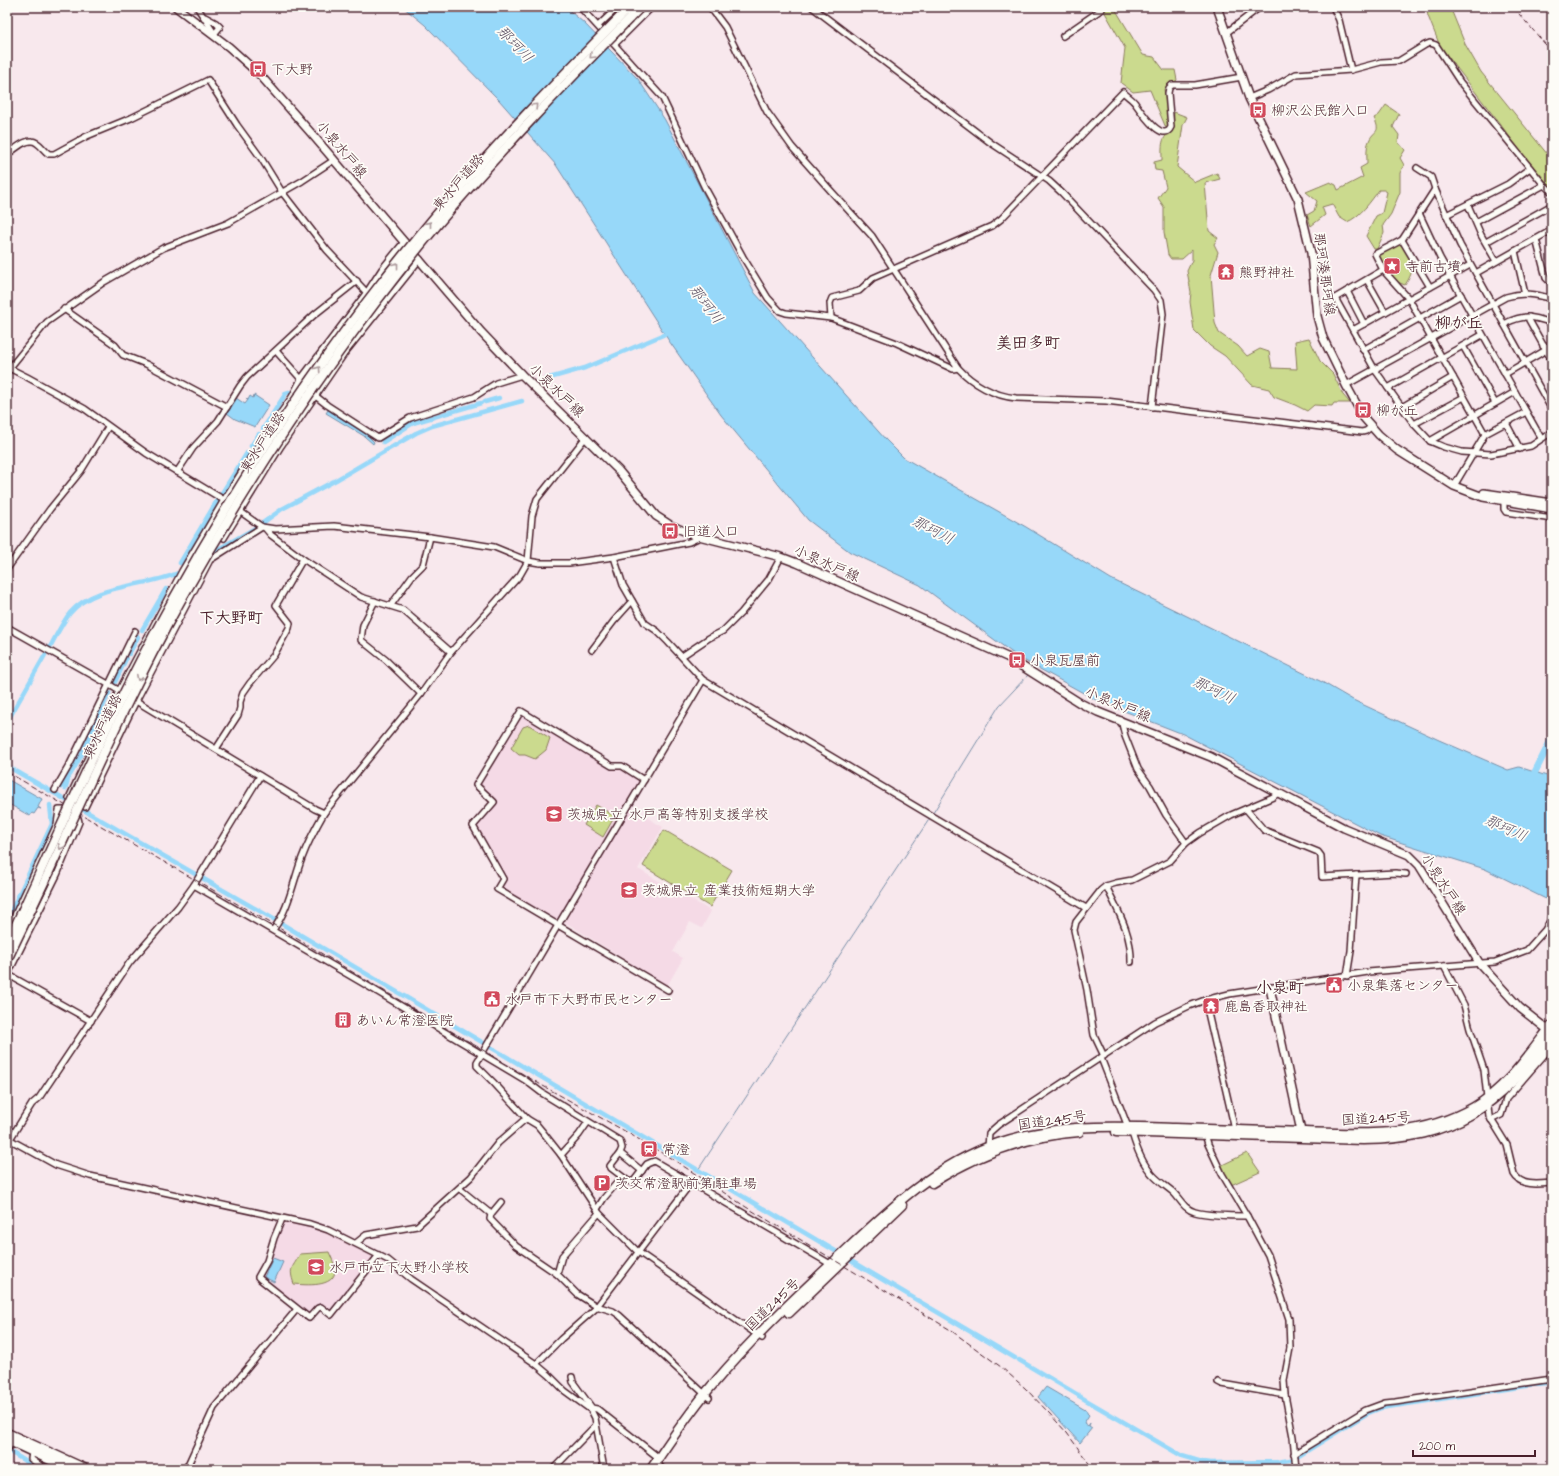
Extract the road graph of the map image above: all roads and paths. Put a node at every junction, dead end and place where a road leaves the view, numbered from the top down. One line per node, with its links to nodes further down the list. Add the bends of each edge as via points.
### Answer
1 (176, 7): 16 (main road, 小泉水戸線)
2 (197, 7): 16 (street)
3 (580, 7): 14 (street)
4 (618, 7): 14 (street)
5 (631, 7): 164 (highway, 東水戸道路, one-way to 5, bridge, via 145,652 226,510 288,412 355,318 432,220 525,116)
6 (641, 7): 165 (highway, 東水戸道路, one-way to 165, bridge, via 531,120 438,224 365,317 299,410 232,513 151,655 106,745)
7 (652, 7): 18 (street)
8 (710, 7): 45 (street, via 725,27 767,112 792,147 872,236)
9 (812, 7): 26 (street, via 991,143)
10 (1103, 7): 17 (street)
11 (1217, 7): 15 (main road, 那珂湊那珂線)
12 (1260, 7): 15 (street)
13 (1333, 7): 19 (street, via 1339,20)
14 (598, 26): 18 (street)
15 (1226, 33): 20 (main road, 那珂湊那珂線)
16 (216, 36): 23 (main road, 小泉水戸線, via 260,75)
17 (1063, 36)
18 (615, 44): 65 (street, via 662,97 704,186 768,298 780,311 786,313)
19 (1351, 70): 21 (street, via 1296,74); 25 (street, via 1381,62 1399,61 1425,45 1436,45 1460,82)
20 (1242, 77): 21 (main road, 那珂湊那珂線); 26 (street, via 1195,85 1172,85 1168,93 1171,127 1167,132 1154,126 1123,92)
21 (1249, 98): 88 (main road, 那珂湊那珂線, via 1298,199 1311,253 1317,316 1327,348)
22 (7, 155): 29 (street, via 26,141 37,142 49,154 54,154 208,80)
23 (334, 160): 29 (street); 39 (main road, 小泉水戸線)
24 (1417, 168): 28 (street, via 1431,177)
25 (1530, 168): 27 (street); 32 (street, via 1508,184)
26 (1042, 176): 45 (street, via 992,226); 95 (street, via 1085,216 1161,300 1163,314)
27 (1544, 184): 30 (street); 35 (street)
28 (1435, 189): 33 (street); 34 (street)
29 (282, 192): 50 (street, via 327,250); 60 (street, via 228,223 163,248 104,282)
30 (1552, 192)
31 (1552, 204): 40 (street)
32 (1468, 205): 34 (street); 35 (street)
33 (1419, 213): 38 (street); 48 (street)
34 (1446, 215): 44 (street)
35 (1476, 222): 40 (street)
36 (1552, 230): 37 (street)
37 (1536, 239): 41 (street); 51 (street, via 1546,278)
38 (1402, 240): 46 (street, via 1375,254); 52 (street)
39 (404, 242): 42 (main road, 小泉水戸線); 54 (street)
40 (1486, 242): 43 (street)
41 (1515, 251): 43 (street); 55 (street)
42 (420, 259): 61 (street); 85 (main road, 小泉水戸線, via 481,332)
43 (1496, 261): 47 (street)
44 (1470, 265): 47 (street); 48 (street)
45 (894, 269): 65 (street, via 873,278 859,290 832,298); 81 (street)
46 (1383, 270): 49 (street); 57 (street)
47 (1476, 273): 59 (street)
48 (1450, 276): 52 (street); 56 (street)
49 (1367, 280): 53 (street); 62 (street)
50 (357, 281): 54 (street); 77 (street, via 314,315)
51 (1552, 281)
52 (1430, 287): 57 (street)
53 (1347, 291): 68 (street); 70 (street, via 1335,298)
54 (367, 292): 61 (street); 87 (street)
55 (1525, 294): 58 (street); 59 (street, via 1506,297)
56 (1461, 295): 63 (street); 66 (street)
57 (1409, 299): 62 (street); 66 (street)
58 (1552, 299)
59 (1493, 304): 63 (street); 69 (street)
60 (64, 309): 82 (street, via 39,330); 94 (street, via 115,346 123,355 146,364)
61 (379, 310): 91 (street, via 344,354)
62 (1385, 312): 68 (street)
63 (1472, 315): 71 (street); 72 (street)
64 (1529, 317): 67 (street); 69 (street, via 1518,318); 75 (street)
65 (831, 318): 81 (street)
66 (1420, 318): 72 (street); 76 (street)
67 (1552, 323)
68 (1364, 324): 70 (street)
69 (1504, 324): 80 (street)
70 (1353, 330): 76 (street)
71 (1482, 335): 73 (street); 84 (street)
72 (1432, 339): 78 (street); 83 (street)
73 (1463, 346): 78 (street); 93 (street)
74 (1552, 347): 75 (street)
75 (1545, 348): 79 (street); 80 (street)
76 (1363, 350): 83 (street)
77 (276, 351): 87 (street); 94 (street, via 240,386)
78 (1442, 358): 86 (street); 89 (street)
79 (1552, 361)
80 (1525, 362): 84 (street); 97 (street)
81 (958, 368): 95 (street, via 962,374 991,392 1008,397)
82 (8, 369): 102 (street, via 71,400)
83 (1375, 370): 88 (street); 89 (street)
84 (1505, 374): 90 (street)
85 (522, 375): 91 (street, via 496,383 474,397 410,418 378,438); 106 (main road, 小泉水戸線)
86 (1453, 377): 92 (street); 96 (street)
87 (301, 378): 91 (street); 114 (street, via 292,397)
88 (1346, 385): 103 (main road, 那珂湊那珂線)
89 (1388, 388): 96 (street)
90 (1515, 392): 93 (street); 98 (street)
91 (315, 397): 118 (street)
92 (1464, 397): 99 (street); 101 (street)
93 (1495, 403): 99 (street)
94 (227, 407): 111 (street, via 218,421 193,448)
95 (1152, 407): 103 (street, via 1362,432)
96 (1402, 407): 101 (street)
97 (1552, 410)
98 (1526, 412): 100 (street); 107 (street)
99 (1475, 416): 105 (street); 108 (street)
100 (1506, 423): 105 (street); 109 (street)
101 (1414, 424): 108 (street)
102 (108, 427): 111 (street); 128 (street, via 81,471)
103 (1371, 427): 112 (main road, 那珂湊那珂線, via 1397,450)
104 (1552, 432): 107 (street)
105 (1485, 434): 110 (street)
106 (586, 437): 123 (main road, 小泉水戸線, via 618,470 656,516 675,528); 127 (street, via 537,499 532,516)
107 (1541, 438): 109 (street, via 1531,446)
108 (1430, 441): 110 (street)
109 (1520, 448): 110 (street, via 1491,454)
110 (1474, 454): 112 (street)
111 (178, 472): 114 (street)
112 (1454, 486): 113 (main road, 那珂湊那珂線)
113 (1474, 493): 115 (main road, 那珂湊那珂線, via 1483,498); 116 (main road, 那珂湊那珂線)
114 (224, 500): 118 (street); 121 (street)
115 (1504, 502): 117 (main road, 那珂湊那珂線); 119 (street, via 1506,512)
116 (1552, 504)
117 (1552, 509)
118 (241, 511): 120 (street); 121 (street, via 224,538)
119 (1552, 519)
120 (262, 526): 122 (street, via 275,529 334,526); 126 (street); 130 (street, via 210,560)
121 (207, 528): 129 (street)
122 (430, 537): 127 (street, via 494,547); 133 (street, via 423,565)
123 (700, 537): 124 (street, via 689,542); 125 (main road, 小泉水戸線)
124 (614, 557): 127 (street, via 569,563); 132 (street, via 623,585)
125 (781, 557): 138 (street, via 768,579 741,613 723,631); 144 (main road, 小泉水戸線, via 1002,655 1080,703)
126 (303, 559): 131 (street, via 361,597); 145 (street, via 276,605 290,623 289,628 274,654 243,693 238,715)
127 (528, 561): 137 (street, via 520,575)
128 (7, 568)
129 (177, 582): 130 (street); 141 (street)
130 (194, 589): 143 (street)
131 (375, 601): 133 (street); 142 (street, via 363,625 361,640)
132 (632, 601): 136 (street); 138 (street, via 645,623 657,631)
133 (391, 605): 137 (street, via 410,614)
134 (7, 627): 140 (street)
135 (136, 631): 140 (street)
136 (592, 650)
137 (451, 652): 142 (street)
138 (682, 656): 139 (street)
139 (703, 680): 147 (street); 159 (street)
140 (108, 684): 141 (street); 148 (street)
141 (119, 691): 143 (street); 150 (street)
142 (421, 694): 153 (street)
143 (136, 701): 145 (street); 151 (street)
144 (1121, 720): 149 (main road, 小泉水戸線, via 1211,757); 154 (street, via 1138,769)
145 (216, 749): 146 (street)
146 (260, 776): 153 (street); 157 (street)
147 (644, 780): 161 (street); 161 (street, via 622,766 612,766 521,711 476,785 494,802 473,826 503,879 497,889)
148 (55, 790)
149 (1278, 793): 152 (street); 167 (main road, 小泉水戸線, via 1344,828 1412,857)
150 (69, 798)
151 (85, 807)
152 (1246, 809): 154 (street, via 1231,815); 156 (street, via 1264,830 1318,852 1321,856 1322,877)
153 (324, 813): 162 (street, via 310,839 285,908)
154 (1186, 843): 158 (street, via 1170,861 1132,880)
155 (1406, 874): 156 (street)
156 (1356, 876): 170 (street)
157 (194, 885): 162 (street); 174 (street, via 130,962)
158 (1106, 886): 159 (street); 166 (street, via 1132,947)
159 (1086, 908): 178 (street, via 1076,922 1074,930 1089,998 1094,1035)
160 (1551, 915): 167 (street, via 1545,930 1527,950 1495,962)
161 (559, 925): 172 (street); 177 (street)
162 (273, 930): 177 (street)
163 (7, 932): 169 (street, via 57,824 59,810 64,810 78,818 79,822 57,875)
164 (7, 944)
165 (7, 960)
166 (1131, 962)
167 (1480, 964): 168 (street); 175 (main road, 小泉水戸線, via 1520,1008)
168 (1444, 966): 170 (street); 179 (street, via 1464,1006 1484,1070)
169 (7, 975): 174 (street)
170 (1347, 976): 171 (street)
171 (1270, 988): 173 (street); 186 (main road)
172 (668, 990)
173 (1205, 1000): 178 (street, via 1155,1022); 184 (street)
174 (91, 1021): 187 (street)
175 (1551, 1031): 179 (highway, 国道245号)
176 (1552, 1046): 181 (street, via 1506,1099 1501,1115)
177 (481, 1054): 180 (street, via 477,1066); 182 (street)
178 (1102, 1057): 183 (street); 188 (street, via 998,1125 989,1133)
179 (1487, 1102): 181 (street); 186 (highway, 国道245号, via 1457,1122 1416,1136 1381,1140)
180 (527, 1119): 190 (street, via 537,1125); 195 (street, via 498,1143)
181 (1491, 1120): 194 (street, via 1507,1145 1515,1178 1531,1184)
182 (588, 1122): 189 (street, via 620,1141); 190 (street)
183 (1130, 1130): 185 (highway, 国道245号); 188 (highway, 国道245号, via 1066,1134); 199 (street, via 1146,1166 1185,1207 1204,1214)
184 (1235, 1130): 185 (highway, 国道245号); 186 (highway, 国道245号)
185 (1204, 1132): 186 (highway, 国道245号); 199 (street, via 1222,1174)
186 (1301, 1135)
187 (8, 1140): 200 (street, via 56,1165 90,1176)
188 (989, 1150): 204 (highway, 国道245号, via 918,1192)
189 (620, 1153): 191 (street); 192 (street, via 610,1166)
190 (562, 1155): 197 (street)
191 (642, 1170): 192 (street, via 633,1182); 193 (street, via 647,1164 654,1162)
192 (622, 1177): 197 (street, via 604,1198)
193 (691, 1183): 202 (street); 204 (street)
194 (1552, 1184)
195 (460, 1189): 198 (street); 201 (street, via 417,1226 366,1235)
196 (501, 1202): 198 (street)
197 (598, 1211): 202 (street); 205 (street, via 562,1256)
198 (491, 1214): 205 (street, via 490,1219 516,1246)
199 (1247, 1216): 213 (street, via 1268,1255 1289,1319 1290,1348 1284,1380)
200 (282, 1218): 201 (street, via 328,1230); 207 (street, via 267,1261 258,1277)
201 (356, 1242): 203 (street)
202 (637, 1251): 206 (street); 208 (street)
203 (379, 1255): 207 (street, via 331,1315 321,1307 309,1318); 209 (street)
204 (834, 1266): 208 (highway, 国道245号)
205 (557, 1274): 206 (street, via 577,1294)
206 (595, 1305): 209 (street); 214 (street, via 620,1315)
207 (297, 1309): 224 (street, via 214,1408)
208 (760, 1337): 214 (highway, 国道245号)
209 (536, 1364): 215 (street)
210 (572, 1377): 215 (street)
211 (1552, 1379): 219 (street, via 1375,1406)
212 (1218, 1382): 213 (street)
213 (1285, 1395): 219 (street)
214 (707, 1396): 220 (highway, 国道245号)
215 (592, 1409): 216 (street); 220 (street, via 597,1409)
216 (596, 1425): 225 (street); 226 (street)
217 (9, 1442): 218 (highway); 223 (highway)
218 (32, 1452): 221 (street, via 31,1459); 222 (highway)
219 (1294, 1457): 228 (street)
220 (659, 1465): 227 (highway, 国道245号)
221 (46, 1469)
222 (69, 1469)
223 (86, 1469)
224 (186, 1469)
225 (553, 1469)
226 (604, 1469)
227 (650, 1469)
228 (1296, 1469)

